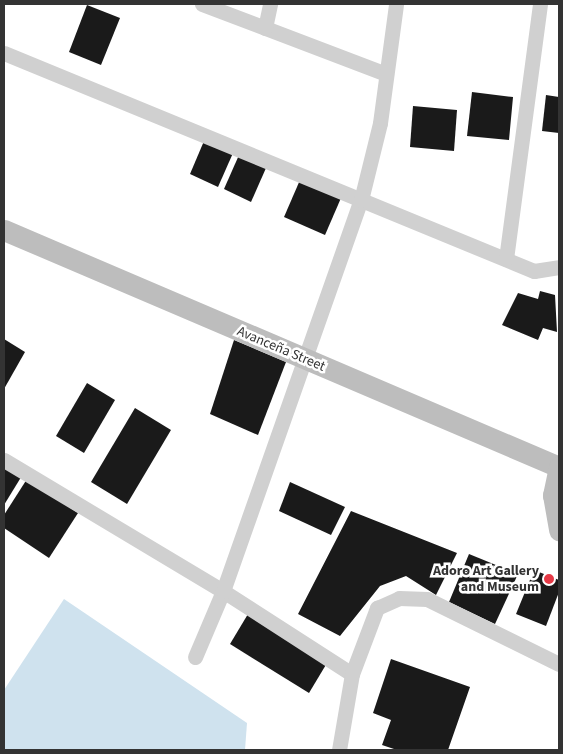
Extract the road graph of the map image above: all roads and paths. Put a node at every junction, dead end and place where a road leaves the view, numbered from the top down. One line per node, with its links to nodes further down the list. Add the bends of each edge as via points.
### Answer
1 (202, 4): 5 (street)
2 (270, 4): 5 (street)
3 (396, 4): 7 (street)
4 (540, 4): 10 (street)
5 (265, 28): 7 (street)
6 (4, 53): 8 (street)
7 (386, 74): 8 (street, via 380,123)
8 (362, 200): 10 (street); 12 (street)
9 (4, 230): 12 (street, Avanceña Street)
10 (506, 259): 11 (street, via 534,271)
11 (559, 267)
12 (305, 359): 14 (street, Avanceña Street); 16 (street)
13 (4, 460): 16 (street)
14 (559, 467): 15 (street, Avanceña Street, via 553,495)
15 (559, 530)
16 (223, 592): 17 (street); 19 (street)
17 (195, 657)
18 (559, 664): 19 (street, via 428,599 399,598 377,608)
19 (352, 674): 20 (street)
20 (339, 750)

